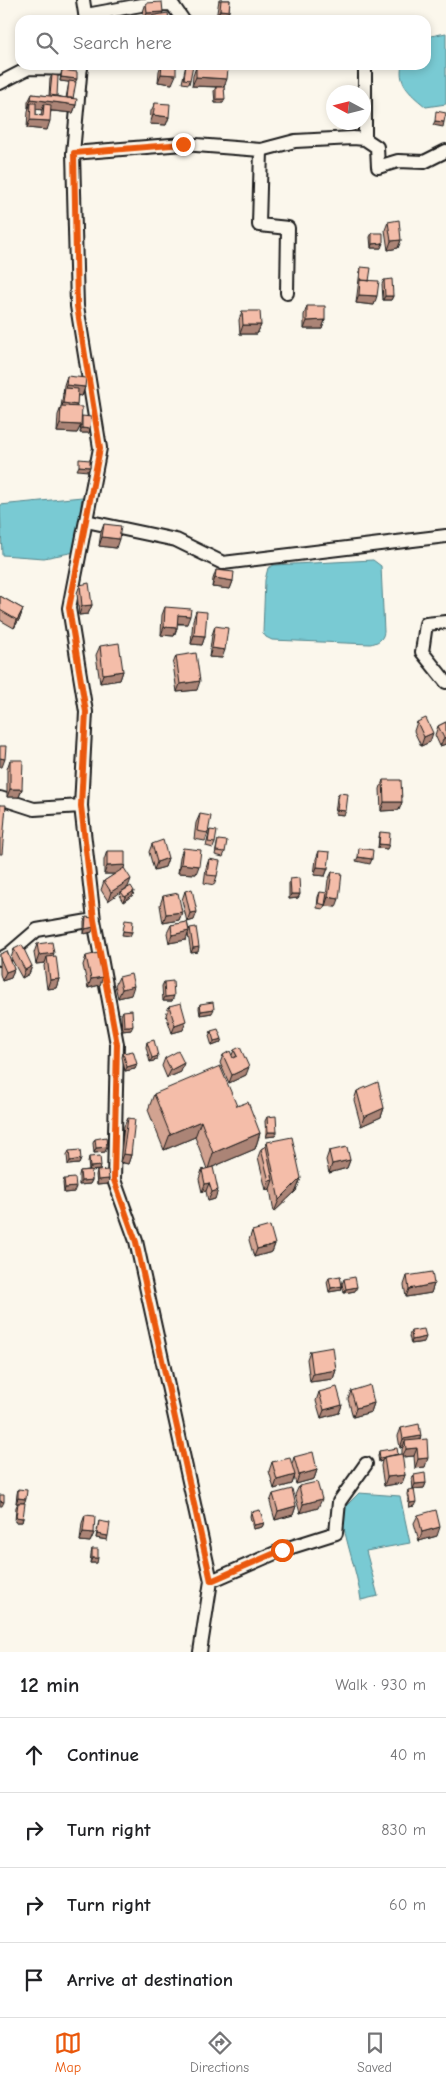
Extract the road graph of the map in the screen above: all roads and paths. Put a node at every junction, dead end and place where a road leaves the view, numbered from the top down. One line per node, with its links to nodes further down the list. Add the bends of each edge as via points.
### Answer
1 (83, 0): 2 (street)
2 (86, 15)
3 (95, 15): 4 (street, via 141,5 172,4)
4 (180, 15)
5 (25, 70): 8 (street)
6 (81, 70): 12 (street)
7 (365, 70): 9 (street)
8 (0, 83)
9 (365, 139): 10 (street, via 295,141); 11 (street, via 377,148 378,167 398,161 424,162)
10 (261, 150): 12 (street, via 183,144); 13 (street, via 258,225 288,228)
11 (446, 151)
12 (74, 153): 14 (street, via 77,306 100,448)
13 (287, 293)
14 (86, 521): 15 (street, via 176,540 223,563); 19 (street, via 69,608 86,712)
15 (446, 536)
16 (446, 622): 17 (street, via 426,624 422,652)
17 (446, 682)
18 (0, 798): 19 (street, via 34,809)
19 (81, 806): 20 (street)
20 (94, 920): 21 (street, via 37,930); 23 (street, via 117,1044 114,1180 136,1242)
21 (0, 959)
22 (366, 1464): 23 (street, via 340,1502 336,1533 282,1550)
23 (211, 1581): 24 (street)
24 (200, 1652)

